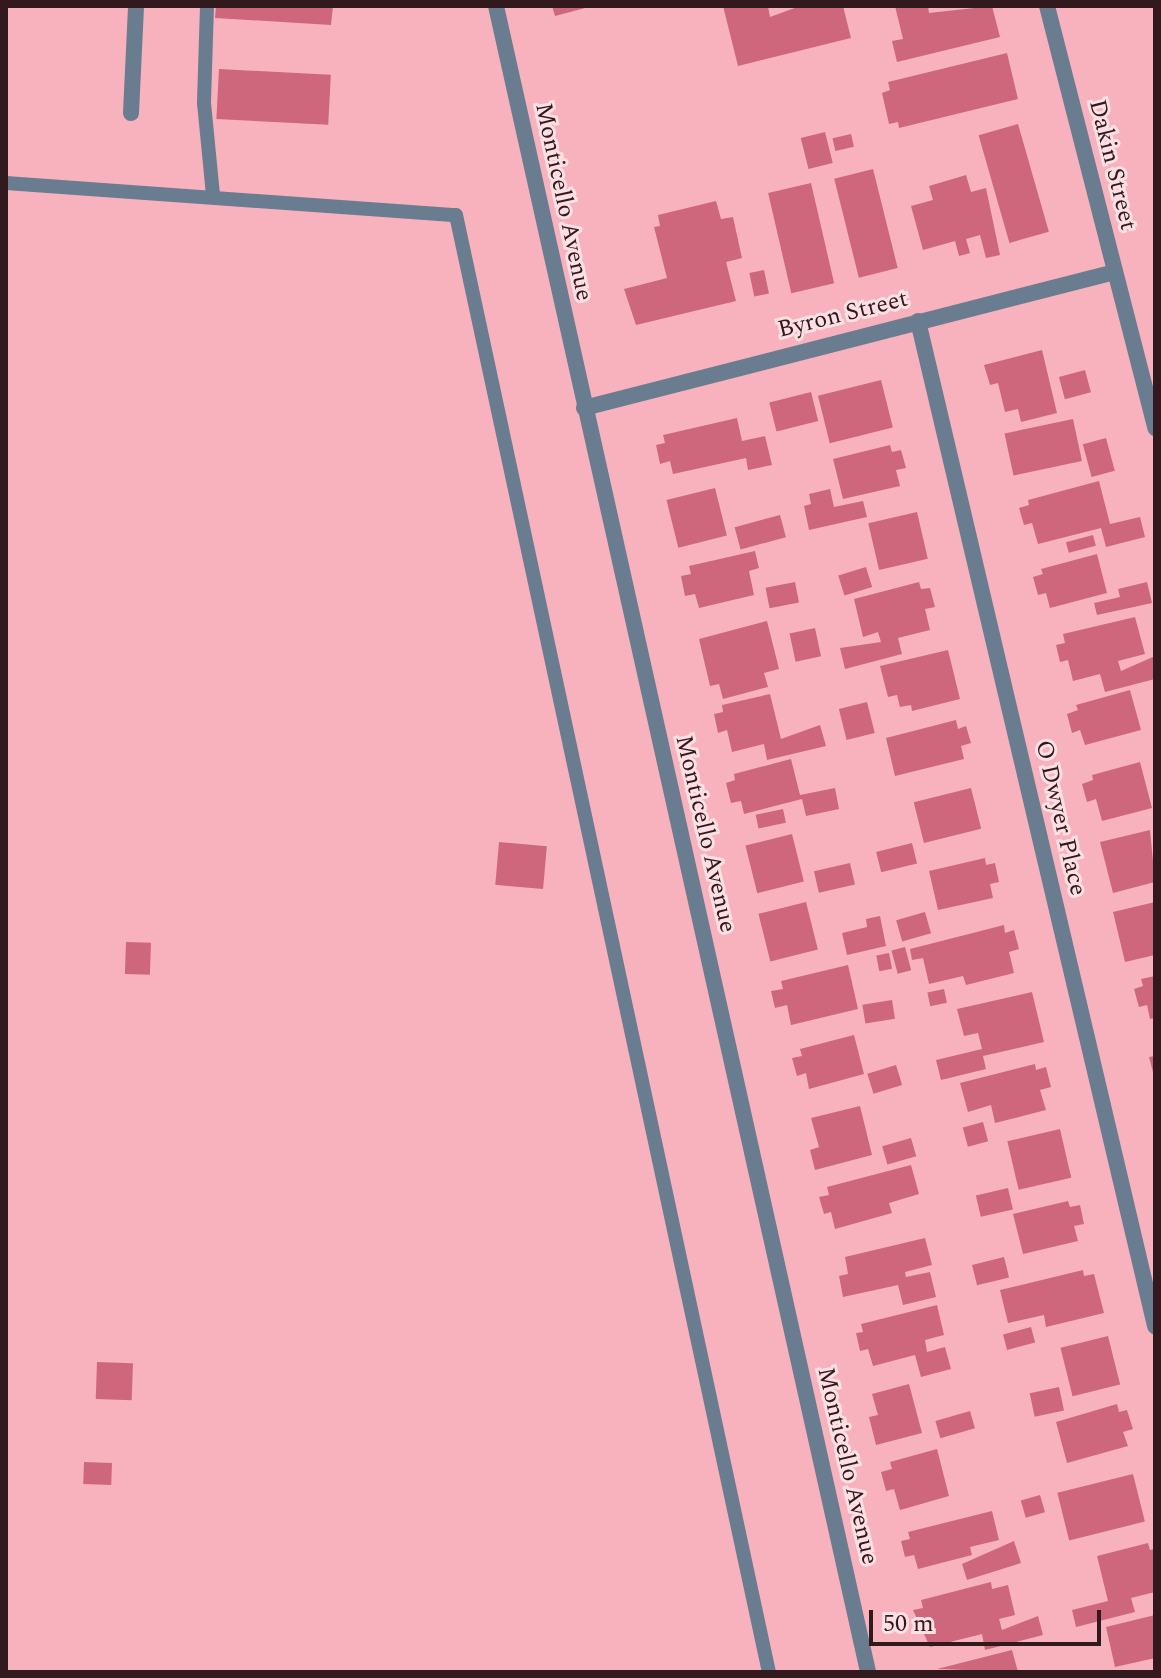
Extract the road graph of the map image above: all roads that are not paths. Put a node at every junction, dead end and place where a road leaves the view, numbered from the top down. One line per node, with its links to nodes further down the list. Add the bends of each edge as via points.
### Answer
1 (136, 6): 5 (street)
2 (207, 6): 7 (lane, via 204,103)
3 (496, 6): 10 (street, Monticello Avenue)
4 (1047, 6): 8 (street, Dakin Street)
5 (131, 113)
6 (6, 183): 7 (lane)
7 (213, 195): 13 (lane, via 456,215)
8 (1115, 272): 9 (street, Byron Street); 11 (street, Dakin Street)
9 (918, 321): 10 (street, Byron Street); 12 (street, O Dwyer Place)
10 (584, 408): 14 (street, Monticello Avenue)
11 (1155, 428)
12 (1155, 1326)
13 (769, 1672)
14 (868, 1672)

